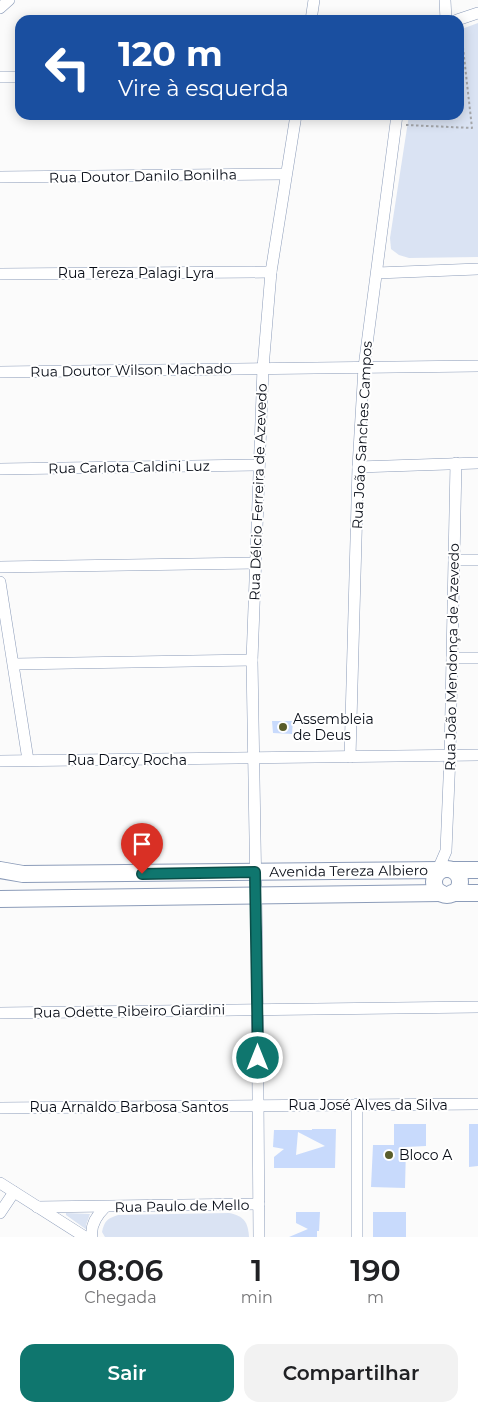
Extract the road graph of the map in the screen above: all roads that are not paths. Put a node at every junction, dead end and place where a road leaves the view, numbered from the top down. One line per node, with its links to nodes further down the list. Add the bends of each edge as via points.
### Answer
1 (9, 0): 4 (street)
2 (314, 0): 6 (street)
3 (445, 0): 7 (street)
4 (0, 8)
5 (478, 13): 8 (street)
6 (312, 15)
7 (446, 15)
8 (464, 17)
9 (0, 77): 10 (street)
10 (15, 77)
11 (295, 120): 13 (street, Rua Délcio Ferreira de Azevedo)
12 (397, 120): 17 (street, Rua João Sanches Campos)
13 (286, 174): 14 (street, Rua Doutor Danilo Bonilha); 16 (street, Rua Délcio Ferreira de Azevedo)
14 (0, 177)
15 (478, 269): 17 (street)
16 (271, 272): 18 (street, Rua Tereza Palagi Lyra); 21 (street, Rua Délcio Ferreira de Azevedo)
17 (377, 273): 19 (street, Rua João Sanches Campos)
18 (0, 274)
19 (364, 366): 20 (street, Rua Doutor Wilson Machado); 21 (street, Rua Doutor Wilson Machado); 26 (street, Rua João Sanches Campos)
20 (478, 366)
21 (263, 368): 22 (street, Rua Doutor Wilson Machado); 25 (street, Rua Délcio Ferreira de Azevedo)
22 (0, 372)
23 (478, 463): 24 (street)
24 (456, 464): 26 (street); 28 (street, Rua João Mendonça de Azevedo)
25 (259, 465): 27 (street, Rua Carlota Caldini Luz); 30 (street, Rua Délcio Ferreira de Azevedo)
26 (358, 467): 39 (street, Rua João Sanches Campos)
27 (0, 470)
28 (454, 560): 29 (street); 33 (street, Rua João Mendonça de Azevedo)
29 (478, 560)
30 (256, 563): 31 (street); 35 (street, Rua Délcio Ferreira de Azevedo)
31 (0, 567)
32 (0, 582): 36 (street)
33 (452, 658): 34 (street); 37 (street, Rua João Mendonça de Azevedo)
34 (478, 658)
35 (252, 660): 36 (street); 40 (street, Rua Délcio Ferreira de Azevedo)
36 (14, 664): 41 (street)
37 (450, 755): 38 (street, Rua Darcy Rocha); 39 (street, Rua Darcy Rocha); 43 (street, Rua João Mendonça de Azevedo)
38 (478, 755)
39 (350, 757): 40 (street, Rua Darcy Rocha)
40 (254, 759): 41 (street, Rua Darcy Rocha); 46 (street, Rua Délcio Ferreira de Azevedo)
41 (28, 760): 42 (street, Rua Darcy Rocha)
42 (0, 761)
43 (446, 851): 47 (street, Rua João Mendonça de Azevedo); 47 (street, Rua João Mendonça de Azevedo)
44 (0, 870): 46 (street, Avenida Tereza Albiero, via 23,874)
45 (478, 870): 47 (street, Avenida Tereza Albiero)
46 (255, 872): 47 (street, Avenida Tereza Albiero); 50 (street, Rua Délcio Ferreira de Azevedo)
47 (447, 872): 48 (street, via 435,886); 48 (street, via 458,887)
48 (446, 893): 49 (street, Avenida Tereza Albiero); 50 (street, Avenida Tereza Albiero)
49 (478, 893)
50 (256, 895): 51 (street, Avenida Tereza Albiero); 53 (street, Rua Délcio Ferreira de Azevedo)
51 (0, 898)
52 (478, 1007): 53 (street, Rua Odette Ribeiro Giardini)
53 (257, 1009): 54 (street, Rua Odette Ribeiro Giardini); 57 (street, Rua Délcio Ferreira de Azevedo)
54 (0, 1013)
55 (357, 1104): 56 (street, Rua José Alves da Silva); 57 (street, Rua José Alves da Silva); 68 (street)
56 (478, 1104)
57 (258, 1106): 58 (street, Rua Arnaldo Barbosa Santos); 61 (street, Rua Délcio Ferreira de Azevedo)
58 (0, 1108)
59 (0, 1182): 60 (street)
60 (14, 1192): 62 (street); 64 (street)
61 (259, 1204): 63 (street, Rua Paulo de Mello); 67 (street, Rua Délcio Ferreira de Azevedo)
62 (37, 1207): 63 (street, Rua Paulo de Mello); 65 (street)
63 (105, 1207): 66 (street, Rua Paulo de Mello, via 97,1215)
64 (0, 1213)
65 (85, 1237)
66 (92, 1237)
67 (259, 1237)
68 (357, 1237)

